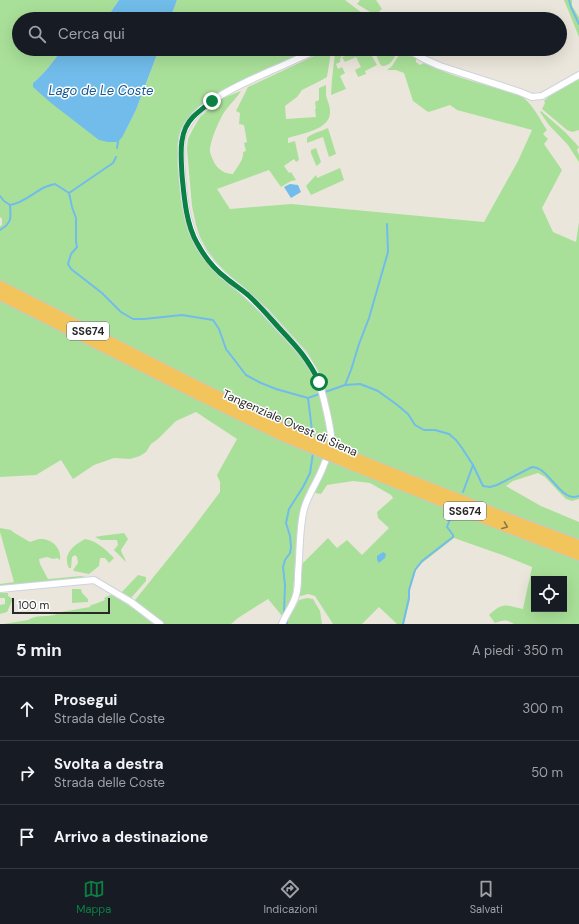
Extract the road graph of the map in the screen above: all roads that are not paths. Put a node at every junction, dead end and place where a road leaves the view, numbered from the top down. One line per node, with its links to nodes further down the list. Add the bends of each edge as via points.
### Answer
1 (304, 56): 12 (street, via 212,101 186,126 181,143 187,215 196,242 214,267 267,314 304,355 319,382 325,405 331,444 304,509 296,595)
2 (419, 56): 3 (street, via 440,66 532,97 542,96)
3 (579, 76)
4 (0, 286): 6 (highway, Tangenziale Ovest di Siena / SS674)
5 (0, 295): 6 (highway, Tangenziale Ovest di Siena / SS674)
6 (173, 378): 7 (highway, Tangenziale Ovest di Siena / SS674, bridge)
7 (353, 462): 8 (highway, Tangenziale Ovest di Siena / SS674); 9 (highway, Tangenziale Ovest di Siena / SS674, one-way to 9)
8 (579, 545)
9 (579, 555)
10 (0, 589): 11 (street, via 94,580 131,602)
11 (160, 624)
12 (282, 624)

